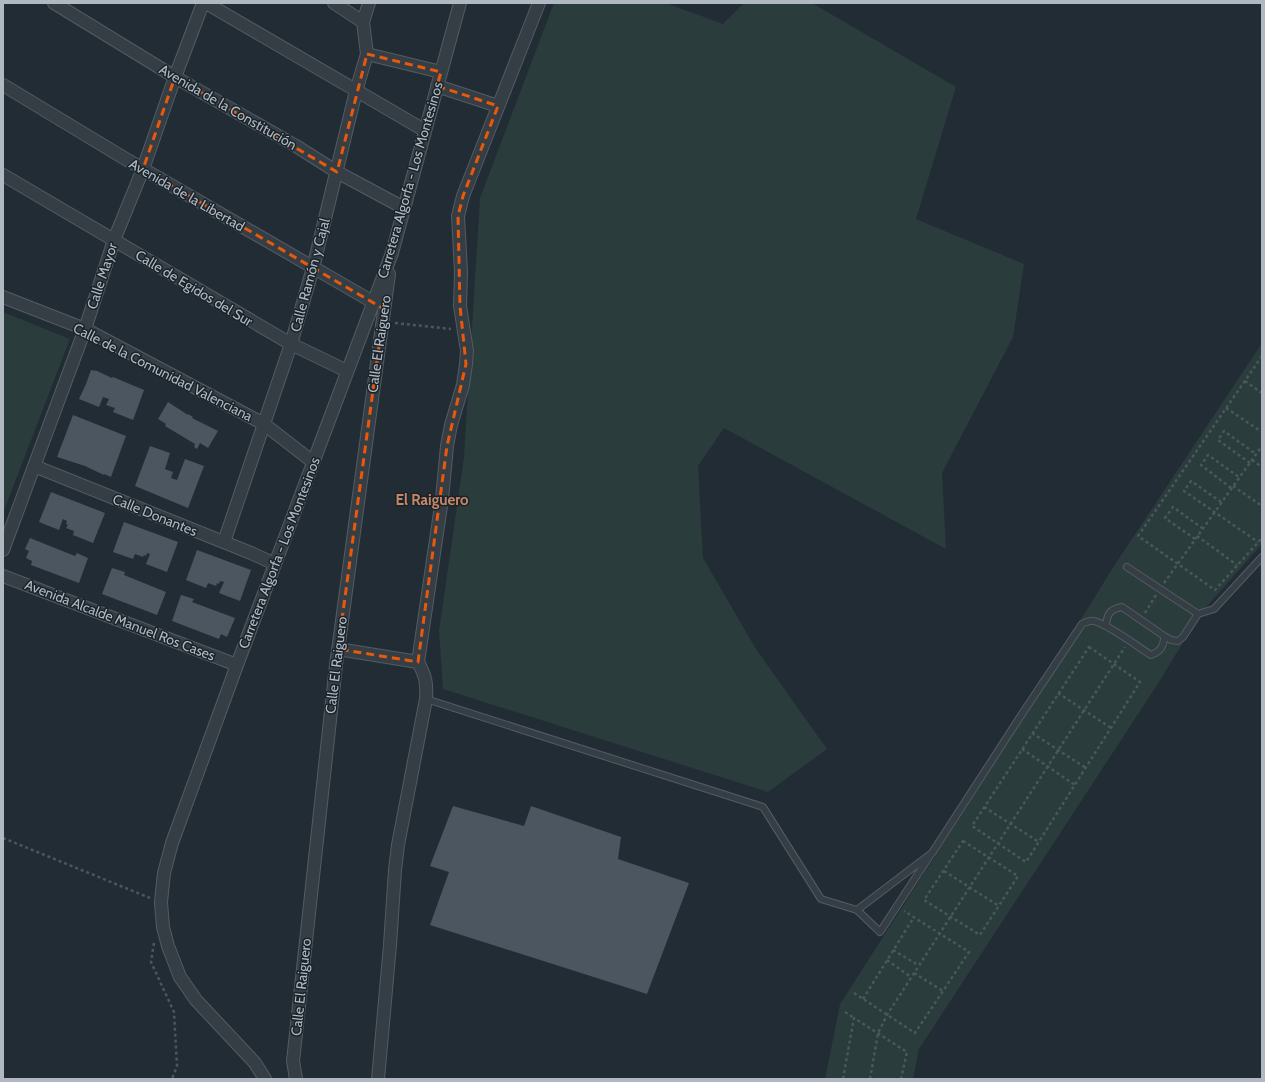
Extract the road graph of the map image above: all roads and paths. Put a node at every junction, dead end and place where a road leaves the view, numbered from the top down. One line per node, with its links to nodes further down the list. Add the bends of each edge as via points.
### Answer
1 (54, 3): 10 (street, Avenida de la Constitución)
2 (205, 3): 10 (street, Calle Mayor); 13 (street)
3 (334, 3): 7 (street)
4 (369, 3): 7 (street, Calle Ramón y Cajal)
5 (460, 3): 9 (street, Carretera Algorfa - Los Montesinos)
6 (538, 3): 14 (street)
7 (363, 22): 8 (street, Calle Ramón y Cajal)
8 (367, 54): 9 (street); 13 (street, Calle Ramón y Cajal)
9 (441, 72): 12 (street, Carretera Algorfa - Los Montesinos)
10 (175, 76): 16 (street, Calle Mayor); 17 (street, Avenida de la Constitución)
11 (3, 85): 16 (street, Avenida de la Libertad)
12 (437, 86): 14 (street); 15 (street, Carretera Algorfa - Los Montesinos)
13 (356, 91): 15 (street); 17 (street, Calle Ramón y Cajal)
14 (498, 106): 27 (street, via 463,196 458,216 460,306)
15 (424, 130): 19 (street, Carretera Algorfa - Los Montesinos)
16 (143, 169): 20 (street, Calle Mayor); 22 (street, Avenida de la Libertad)
17 (337, 172): 19 (street, Avenida de la Constitución); 22 (street, Calle Ramón y Cajal)
18 (3, 175): 20 (street, Calle de Egidos del Sur)
19 (404, 208): 21 (street, Carretera Algorfa - Los Montesinos)
20 (114, 240): 26 (street, Calle Mayor); 28 (street, Calle de Egidos del Sur)
21 (392, 253): 24 (street, Carretera Algorfa - Los Montesinos); 25 (street, Calle El Raiguero)
22 (313, 268): 24 (street, Avenida de la Libertad); 28 (street, Calle Ramón y Cajal)
23 (3, 297): 26 (street, Calle de la Comunidad Valenciana)
24 (373, 302): 30 (street, Carretera Algorfa - Los Montesinos)
25 (382, 321): 27 (path); 65 (street, Calle El Raiguero)
26 (85, 329): 34 (street, Calle de la Comunidad Valenciana); 40 (street, Calle Mayor)
27 (464, 330): 66 (street, via 466,364 447,446 442,499)
28 (291, 344): 30 (street, Calle de Egidos del Sur); 34 (street, Calle Ramón y Cajal)
29 (1262, 356): 31 (path)
30 (347, 371): 39 (street, Carretera Algorfa - Los Montesinos)
31 (1245, 381): 32 (path); 33 (path)
32 (1262, 393)
33 (1226, 408): 35 (path); 55 (path, via 1138,536)
34 (264, 424): 39 (street, Calle de la Comunidad Valenciana); 50 (street, Calle Ramón y Cajal)
35 (1262, 432)
36 (1262, 446): 37 (path)
37 (1256, 454): 38 (path); 38 (path, via 1224,431 1218,440)
38 (1251, 461): 41 (path); 42 (path)
39 (313, 462): 54 (street, Carretera Algorfa - Los Montesinos)
40 (34, 466): 50 (street, Calle Donantes); 52 (street, Calle Mayor)
41 (1262, 467)
42 (1239, 477): 43 (path); 43 (path, via 1208,455 1201,465)
43 (1232, 487): 44 (path); 45 (path)
44 (1221, 502): 46 (path); 46 (path, via 1191,481 1184,490)
45 (1262, 506)
46 (1214, 512): 47 (path); 51 (path)
47 (1202, 528): 48 (path); 48 (path, via 1173,507 1165,518)
48 (1196, 538): 55 (path); 56 (path)
49 (1262, 538): 51 (path)
50 (224, 542): 54 (street, Calle Donantes)
51 (1258, 542): 56 (path)
52 (3, 550)
53 (1262, 557): 60 (lane, via 1214,609)
54 (275, 564): 68 (street, Carretera Algorfa - Los Montesinos)
55 (1177, 564): 56 (path, via 1215,590); 59 (path)
56 (1237, 565)
57 (1127, 567): 59 (lane)
58 (3, 576): 68 (street, Avenida Alcalde Manuel Ros Cases)
59 (1160, 589): 60 (lane); 61 (path)
60 (1198, 614): 63 (lane, via 1178,641)
61 (1140, 620): 62 (lane, via 1122,607 1115,608 1109,613); 63 (lane)
62 (1106, 626): 64 (lane); 84 (lane, via 1093,621 1082,624)
63 (1164, 636): 64 (lane, via 1161,649 1151,656)
64 (1129, 641): 67 (path)
65 (338, 649): 66 (street); 110 (street, Calle El Raiguero, via 293,1061)
66 (418, 662): 70 (street, via 427,684)
67 (1114, 664): 69 (path, via 1088,647); 71 (path); 72 (path, via 1140,682)
68 (237, 665): 88 (street, Carretera Algorfa - Los Montesinos, via 172,844 164,874)
69 (1058, 693): 71 (path); 73 (path)
70 (426, 700): 91 (lane, via 763,807 821,900); 111 (street, via 394,870)
71 (1084, 710): 72 (path); 75 (path)
72 (1111, 728): 77 (path)
73 (1032, 733): 74 (path); 75 (path)
74 (1022, 750): 76 (path); 79 (path)
75 (1058, 750): 76 (path); 77 (path)
76 (1047, 766): 78 (path); 80 (path)
77 (1086, 768): 78 (path)
78 (1075, 785): 82 (path)
79 (984, 807): 80 (path); 83 (path, via 972,826)
80 (1010, 824): 82 (path); 83 (path)
81 (3, 838): 88 (path)
82 (1039, 842): 83 (path, via 1026,862)
83 (997, 843): 85 (path)
84 (932, 853): 89 (lane); 91 (lane)
85 (988, 858): 86 (path, via 963,841); 87 (path); 90 (path, via 1018,876)
86 (944, 871): 87 (path); 92 (path, via 924,900)
87 (970, 887): 90 (path); 92 (path)
88 (161, 902): 109 (street, Carretera Algorfa - Los Montesinos, via 163,927 180,977 196,1000 255,1063)
89 (897, 906): 91 (lane, via 880,932); 93 (path)
90 (998, 906): 92 (path, via 980,935)
91 (857, 910)
92 (950, 916): 94 (path)
93 (914, 917): 94 (path); 96 (path)
94 (939, 934): 98 (path); 101 (path, via 969,952)
95 (155, 937): 108 (path, via 151,962 174,1012 177,1066)
96 (894, 950): 97 (path); 98 (path)
97 (887, 960): 100 (path); 103 (path)
98 (918, 965): 99 (path)
99 (914, 973): 100 (path); 101 (path)
100 (911, 976): 105 (path)
101 (943, 991): 105 (path, via 915,1033)
102 (854, 993): 103 (path)
103 (863, 999): 105 (path)
104 (845, 1012): 106 (path)
105 (887, 1015): 107 (path)
106 (854, 1018): 107 (path); 112 (path)
107 (878, 1034): 113 (path); 114 (path, via 907,1052)
108 (172, 1079)
109 (265, 1079)
110 (296, 1079)
111 (378, 1079)
112 (843, 1079)
113 (870, 1079)
114 (901, 1079)

